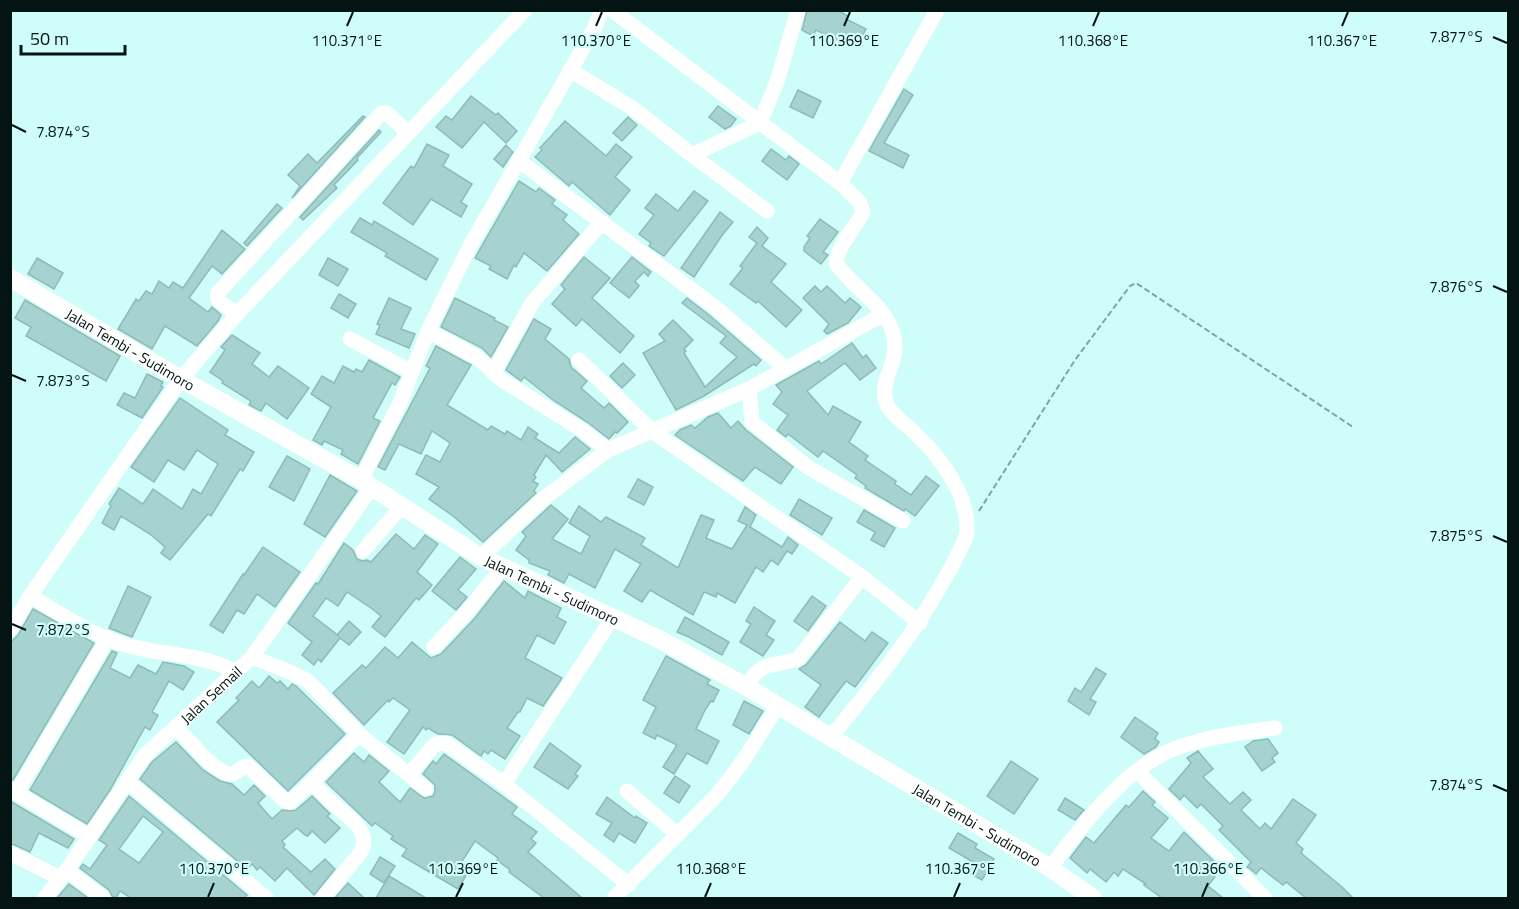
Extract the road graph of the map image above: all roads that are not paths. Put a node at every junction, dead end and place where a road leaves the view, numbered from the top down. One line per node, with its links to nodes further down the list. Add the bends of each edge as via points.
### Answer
1 (525, 10): 8 (street)
2 (602, 10): 6 (street, Jalan Semail)
3 (612, 10): 7 (street)
4 (798, 10): 7 (street, via 777,82)
5 (936, 11): 11 (street)
6 (570, 70): 9 (street, via 634,109); 10 (street, Jalan Semail)
7 (760, 123): 9 (street); 11 (street)
8 (408, 133): 15 (street); 15 (street, via 387,113 379,116 217,294 219,301)
9 (692, 154): 12 (street)
10 (518, 160): 13 (street); 17 (street, Jalan Semail)
11 (840, 183): 16 (street, via 860,203 863,213 836,263)
12 (767, 211)
13 (602, 222): 20 (street, via 715,307); 22 (street, via 527,309)
14 (10, 278): 23 (main road, Jalan Tembi - Sudimoro)
15 (237, 314): 23 (street)
16 (884, 314): 20 (street); 36 (street, via 895,348 884,397 889,408 944,464 967,520 966,537 958,555)
17 (428, 331): 21 (street, Jalan Semail); 22 (street, via 477,357)
18 (350, 339): 21 (street)
19 (579, 360): 25 (street)
20 (785, 368): 24 (street)
21 (412, 372): 27 (street, Jalan Semail)
22 (494, 373): 26 (street)
23 (181, 378): 27 (main road, Jalan Tembi - Sudimoro); 34 (street)
24 (749, 389): 25 (street); 29 (street, via 752,422 809,468)
25 (652, 431): 26 (street); 33 (street)
26 (608, 450): 31 (street, via 543,499)
27 (367, 484): 28 (main road, Jalan Tembi - Sudimoro); 40 (street, Jalan Semail)
28 (401, 507): 30 (street); 31 (main road, Jalan Tembi - Sudimoro)
29 (903, 521)
30 (363, 551)
31 (481, 557): 32 (main road, Jalan Tembi - Sudimoro)
32 (502, 568): 35 (main road, Jalan Tembi - Sudimoro); 39 (street)
33 (862, 577): 36 (street); 42 (street, via 798,659 764,667)
34 (30, 596): 37 (street); 38 (street)
35 (613, 617): 42 (main road, Jalan Tembi - Sudimoro); 52 (street)
36 (920, 623): 47 (street)
37 (10, 630)
38 (108, 638): 41 (street, via 131,646 205,658); 54 (street)
39 (434, 647)
40 (252, 657): 41 (street, Jalan Semail); 46 (street, via 308,681)
41 (236, 672): 44 (street, Jalan Semail)
42 (745, 686): 43 (main road, Jalan Tembi - Sudimoro)
43 (777, 706): 47 (main road, Jalan Tembi - Sudimoro); 56 (street, via 717,795)
44 (176, 727): 50 (street, Jalan Semail, via 145,755); 51 (street, via 218,769 231,774 248,766 285,801 290,802)
45 (1275, 728): 48 (street, via 1184,746)
46 (359, 734): 49 (street); 51 (street)
47 (830, 738): 59 (main road, Jalan Tembi - Sudimoro)
48 (1137, 771): 59 (street, via 1097,810); 68 (street)
49 (409, 775): 52 (street, via 441,742); 53 (street)
50 (127, 782): 57 (street, Jalan Semail); 62 (street)
51 (312, 782): 65 (street, via 359,828 364,838 361,852)
52 (504, 784): 61 (street)
53 (426, 789)
54 (14, 790): 57 (street)
55 (627, 791): 56 (street)
56 (678, 835): 61 (street)
57 (90, 837): 60 (street, Jalan Semail)
58 (10, 853): 60 (street)
59 (1050, 868): 67 (main road, Jalan Tembi - Sudimoro)
60 (64, 874): 63 (street, Jalan Semail); 64 (street)
61 (629, 885): 66 (street)
62 (257, 896)
63 (45, 898)
64 (103, 898)
65 (323, 898)
66 (614, 898)
67 (1093, 898)
68 (1265, 898)

